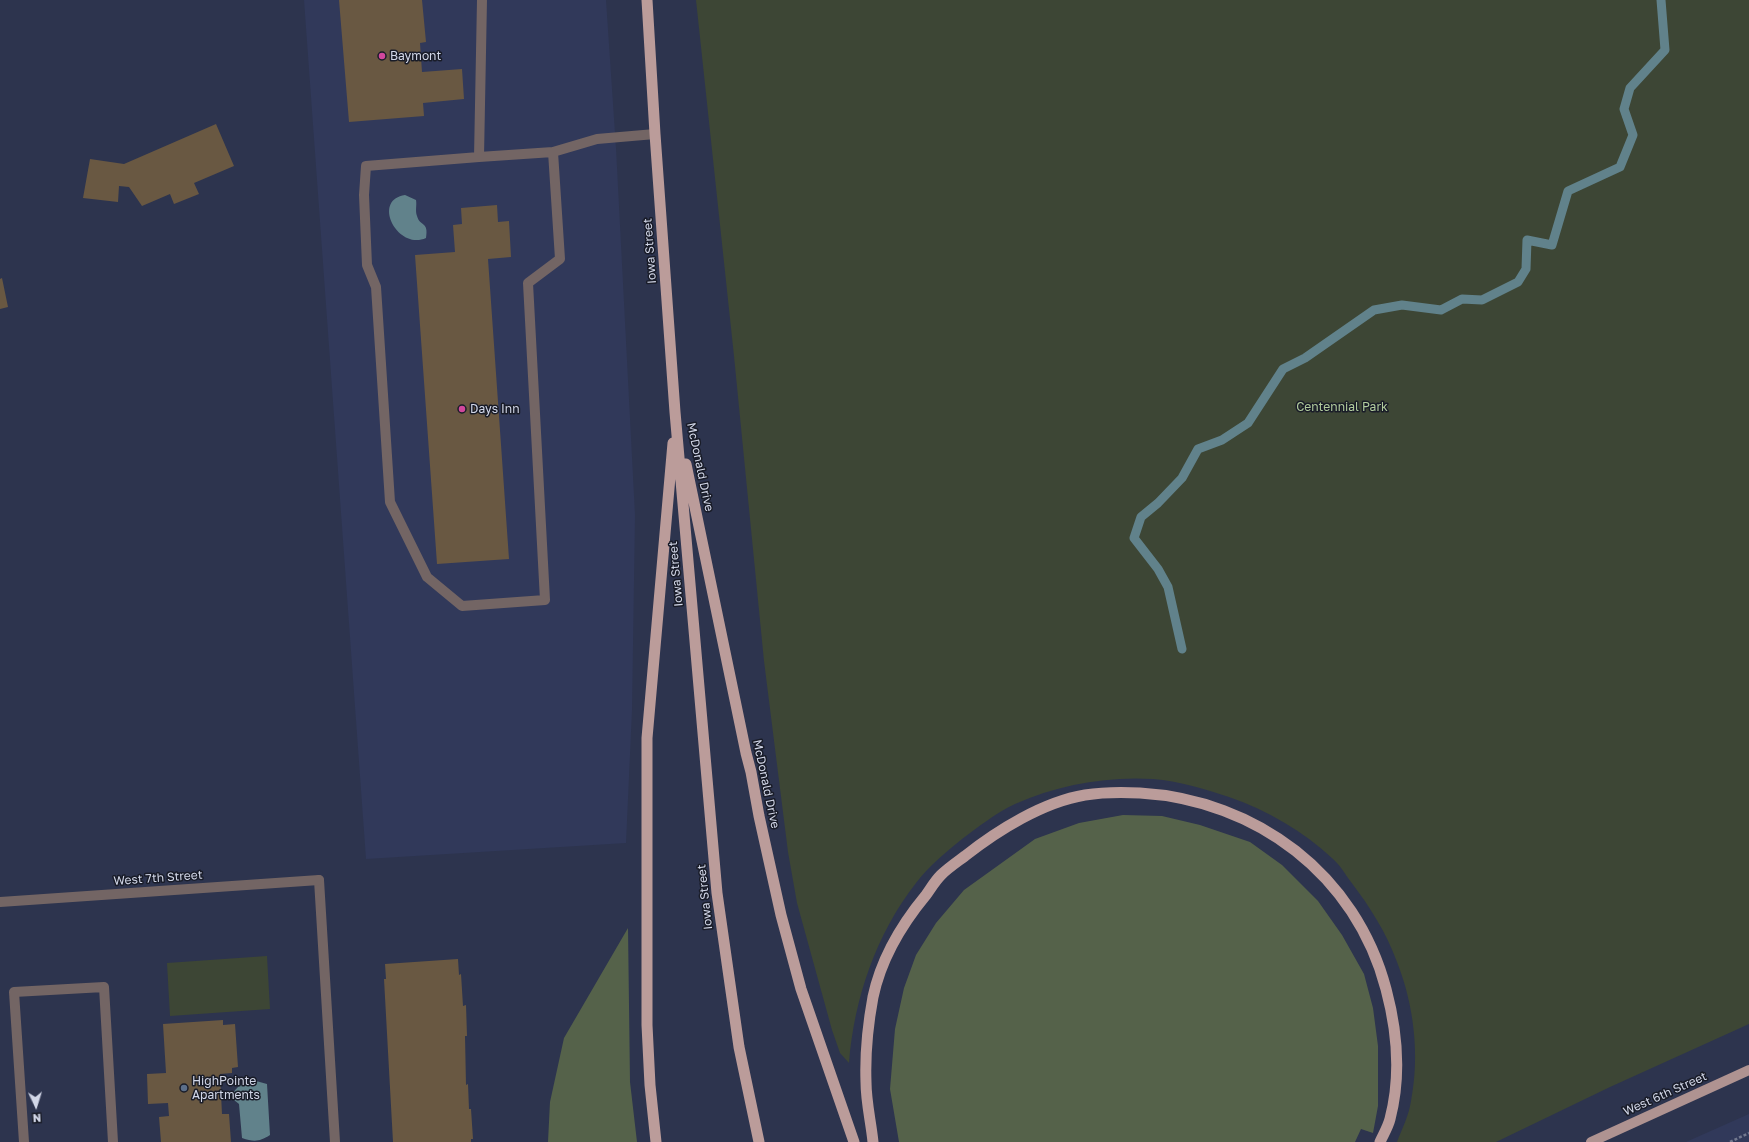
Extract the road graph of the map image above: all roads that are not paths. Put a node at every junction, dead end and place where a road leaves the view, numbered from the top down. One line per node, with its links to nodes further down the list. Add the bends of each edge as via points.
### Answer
1 (482, 0): 5 (street)
2 (647, 0): 3 (highway, Iowa Street)
3 (655, 134): 4 (street, via 597,138); 6 (highway, Iowa Street)
4 (553, 152): 5 (street); 5 (street, via 560,259 528,283 545,600 462,606 427,577 390,502 376,287 368,265 364,195 366,166)
5 (479, 157)
6 (675, 412): 12 (highway, McDonald Drive, via 647,738 647,1026); 13 (highway, Iowa Street, via 718,900 739,1047); 14 (highway, McDonald Drive, via 781,915 801,989)
7 (0, 902): 11 (street, West 7th Street, via 319,880)
8 (1749, 1070): 17 (main road, West 6th Street)
9 (24, 1142): 10 (street, via 14,992 104,987)
10 (113, 1142)
11 (335, 1142)
12 (656, 1142)
13 (759, 1142)
14 (854, 1142)
15 (873, 1142): 16 (highway, via 866,1084 867,1040 873,995 888,953 910,915 941,875 984,841 1011,824 1053,804 1083,795 1114,792 1166,795 1209,804 1251,822 1289,845 1312,864 1342,897 1363,928 1381,969 1393,1013 1397,1058 1395,1089 1390,1120)
16 (1380, 1142)
17 (1591, 1142)

